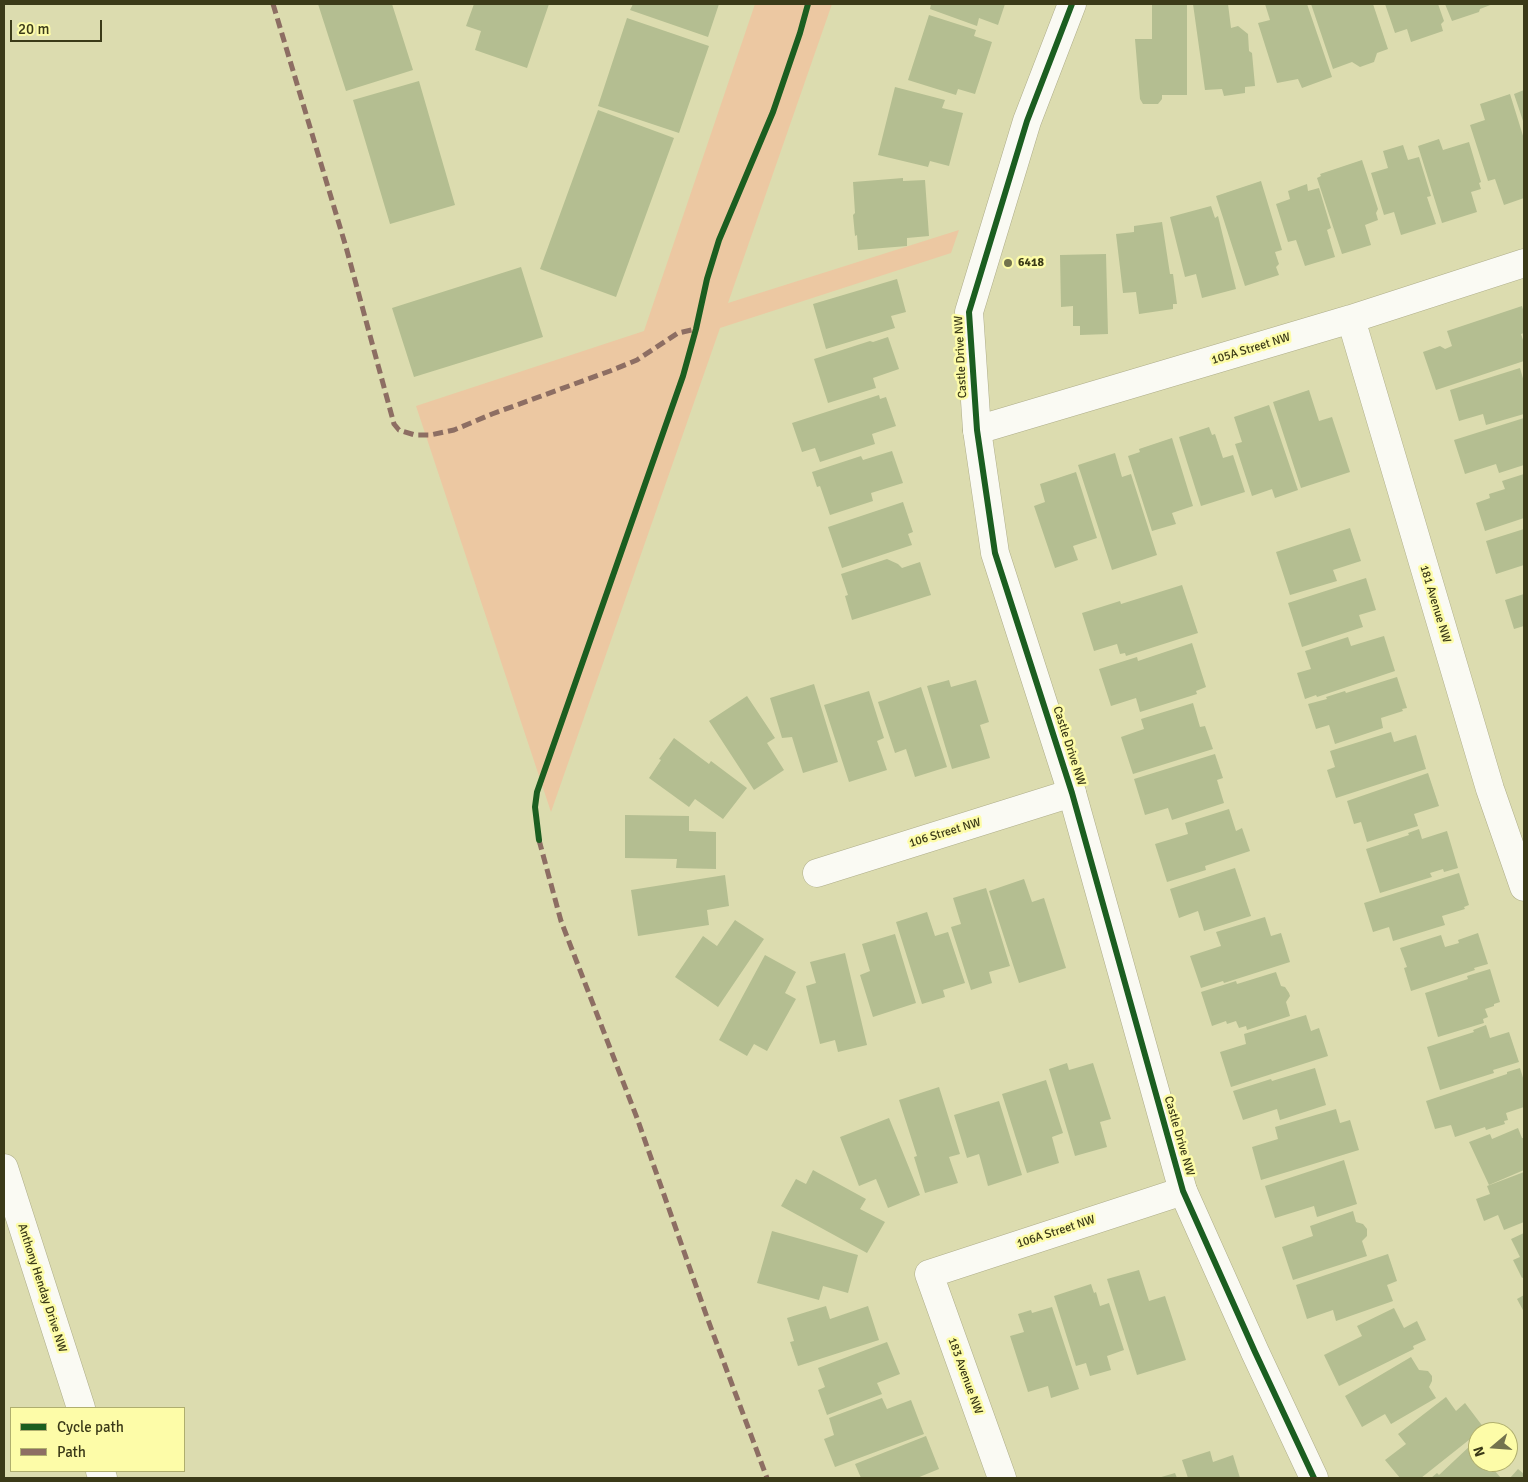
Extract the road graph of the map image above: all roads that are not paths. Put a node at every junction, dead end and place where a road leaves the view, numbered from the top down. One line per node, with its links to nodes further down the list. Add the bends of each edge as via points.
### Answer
1 (1072, 4): 4 (main road, Castle Drive NW, via 1027,121 969,312)
2 (1524, 263): 3 (main road, 105A Street NW)
3 (1351, 319): 4 (main road, 105A Street NW); 7 (main road, 181 Avenue NW, via 1490,789)
4 (977, 430): 5 (main road, Castle Drive NW, via 995,553)
5 (1072, 793): 6 (main road, 106 Street NW); 9 (main road, Castle Drive NW)
6 (817, 873)
7 (1524, 887)
8 (4, 1168): 11 (main road, Anthony Henday Drive NW)
9 (1183, 1191): 10 (main road, 106A Street NW); 13 (main road, Castle Drive NW)
10 (929, 1274): 12 (main road, 183 Avenue NW)
11 (80, 1407)
12 (1002, 1478)
13 (1314, 1478)

